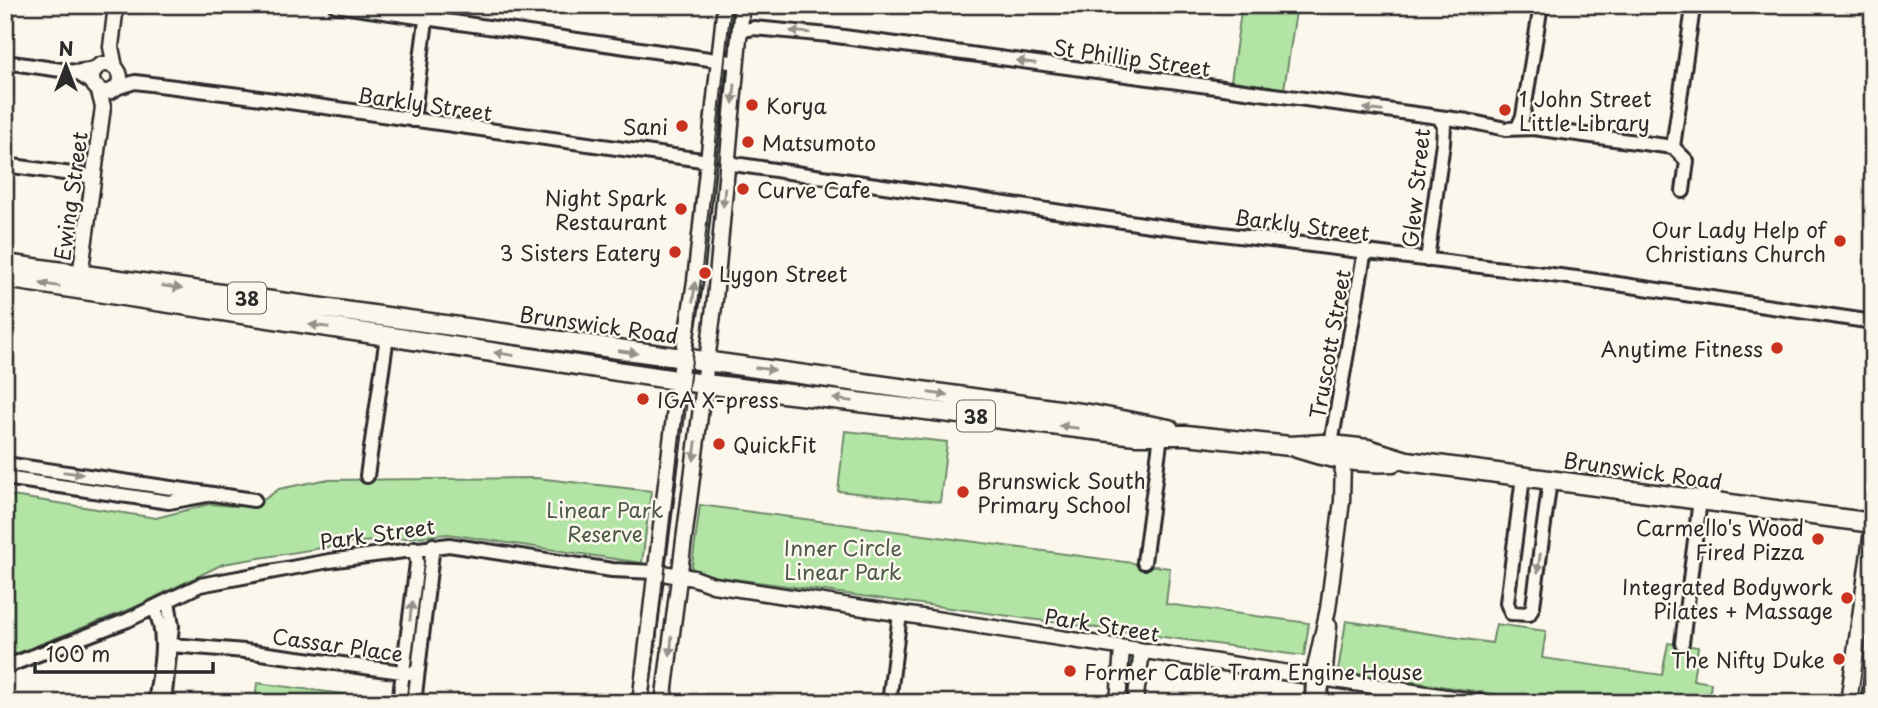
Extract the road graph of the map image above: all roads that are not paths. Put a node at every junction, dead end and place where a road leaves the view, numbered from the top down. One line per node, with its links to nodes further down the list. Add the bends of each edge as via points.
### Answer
1 (116, 5): 12 (street)
2 (335, 5): 7 (street)
3 (724, 5): 9 (street)
4 (742, 5): 8 (street)
5 (1541, 5): 18 (street, via 1523,120)
6 (1696, 5): 19 (street)
7 (427, 12): 9 (street); 17 (street)
8 (740, 31): 11 (street); 16 (street, St Phillip Street, one-way to 8, via 828,35 754,28)
9 (718, 60): 11 (street); 20 (street)
10 (5, 62): 13 (street)
11 (737, 63): 21 (street, one-way to 21)
12 (107, 69): 13 (street); 14 (street, Barkly Street); 15 (street); 15 (street, via 120,80)
13 (75, 72): 15 (street)
14 (135, 82): 15 (street, Barkly Street); 17 (street, Barkly Street)
15 (105, 88): 23 (street, Ewing Street)
16 (1440, 119): 18 (street, St Phillip Street); 26 (street, Glew Street, via 1444,129)
17 (413, 120): 20 (street, Barkly Street)
18 (1518, 127): 19 (street, St Phillip Street)
19 (1673, 147): 24 (street, via 1687,161)
20 (709, 161): 21 (street); 33 (street, one-way to 20)
21 (727, 163): 25 (street, Barkly Street, via 1150,225); 34 (street, one-way to 34)
22 (5, 165): 23 (street)
23 (94, 177): 29 (street, Ewing Street)
24 (1683, 191)
25 (1365, 250): 26 (street, Barkly Street); 39 (street, Truscott Street)
26 (1427, 260): 30 (street, Barkly Street)
27 (5, 264): 29 (main road, Brunswick Road / 38)
28 (5, 278): 29 (main road, Brunswick Road / 38, one-way to 28)
29 (80, 282): 31 (main road, Brunswick Road / 38)
30 (1873, 322)
31 (388, 327): 32 (main road, Brunswick Road / 38); 35 (main road, Brunswick Road / 38, one-way to 31); 43 (street)
32 (574, 344): 33 (main road, Brunswick Road / 38, one-way to 33); 35 (main road)
33 (682, 359): 34 (main road, Brunswick Road / 38); 36 (street)
34 (707, 362): 37 (street); 38 (main road, Brunswick Road / 38, one-way to 38)
35 (572, 364): 36 (main road, Brunswick Road / 38)
36 (679, 380): 37 (main road, Brunswick Road / 38); 55 (street)
37 (704, 384): 38 (main road, Brunswick Road / 38, one-way to 37); 56 (street, one-way to 56)
38 (1161, 431): 40 (main road, Brunswick Road / 38); 54 (street)
39 (1331, 444): 40 (main road, Brunswick Road / 38); 41 (main road, Brunswick Road / 38)
40 (1290, 446): 41 (main road, Brunswick Road / 38, via 1324,458)
41 (1348, 456): 44 (main road, Brunswick Road / 38); 67 (street)
42 (5, 464): 47 (street, one-way to 47)
43 (367, 476)
44 (1523, 477): 46 (main road, Brunswick Road / 38); 46 (street, one-way to 44, via 1533,606 1529,614 1521,615 1511,613 1507,603)
45 (5, 478): 47 (street, via 169,502)
46 (1550, 480): 49 (main road, Brunswick Road / 38)
47 (214, 494): 48 (street)
48 (254, 500)
49 (1700, 500): 50 (main road, Brunswick Road / 38); 60 (street)
50 (1873, 523)
51 (1873, 538): 80 (main road)
52 (433, 545): 53 (street, Park Street); 55 (street, Park Street); 66 (street)
53 (415, 548): 57 (street, Park Street, via 249,574 198,585); 65 (street, one-way to 53)
54 (1144, 562)
55 (654, 576): 56 (street, Park Street); 72 (street)
56 (678, 580): 59 (street, Park Street); 73 (street, one-way to 73)
57 (168, 601): 58 (street, Park Street); 61 (street)
58 (154, 608): 64 (street, Park Street); 68 (street, via 162,642)
59 (900, 614): 62 (street, Park Street); 74 (street)
60 (1682, 643)
61 (171, 645): 65 (street, Cassar Place); 69 (street)
62 (1122, 648): 63 (street, Park Street); 75 (street)
63 (1142, 651): 67 (street, Park Street); 76 (street)
64 (5, 667)
65 (403, 672): 66 (street, Cassar Place); 70 (street)
66 (417, 674): 71 (street)
67 (1319, 678): 77 (street); 78 (street); 79 (street, Park Street)
68 (155, 703)
69 (164, 703)
70 (399, 703)
71 (414, 703)
72 (640, 703)
73 (663, 703)
74 (889, 703)
75 (1118, 703)
76 (1135, 703)
77 (1312, 703)
78 (1318, 703)
79 (1485, 703)
80 (1850, 703)

